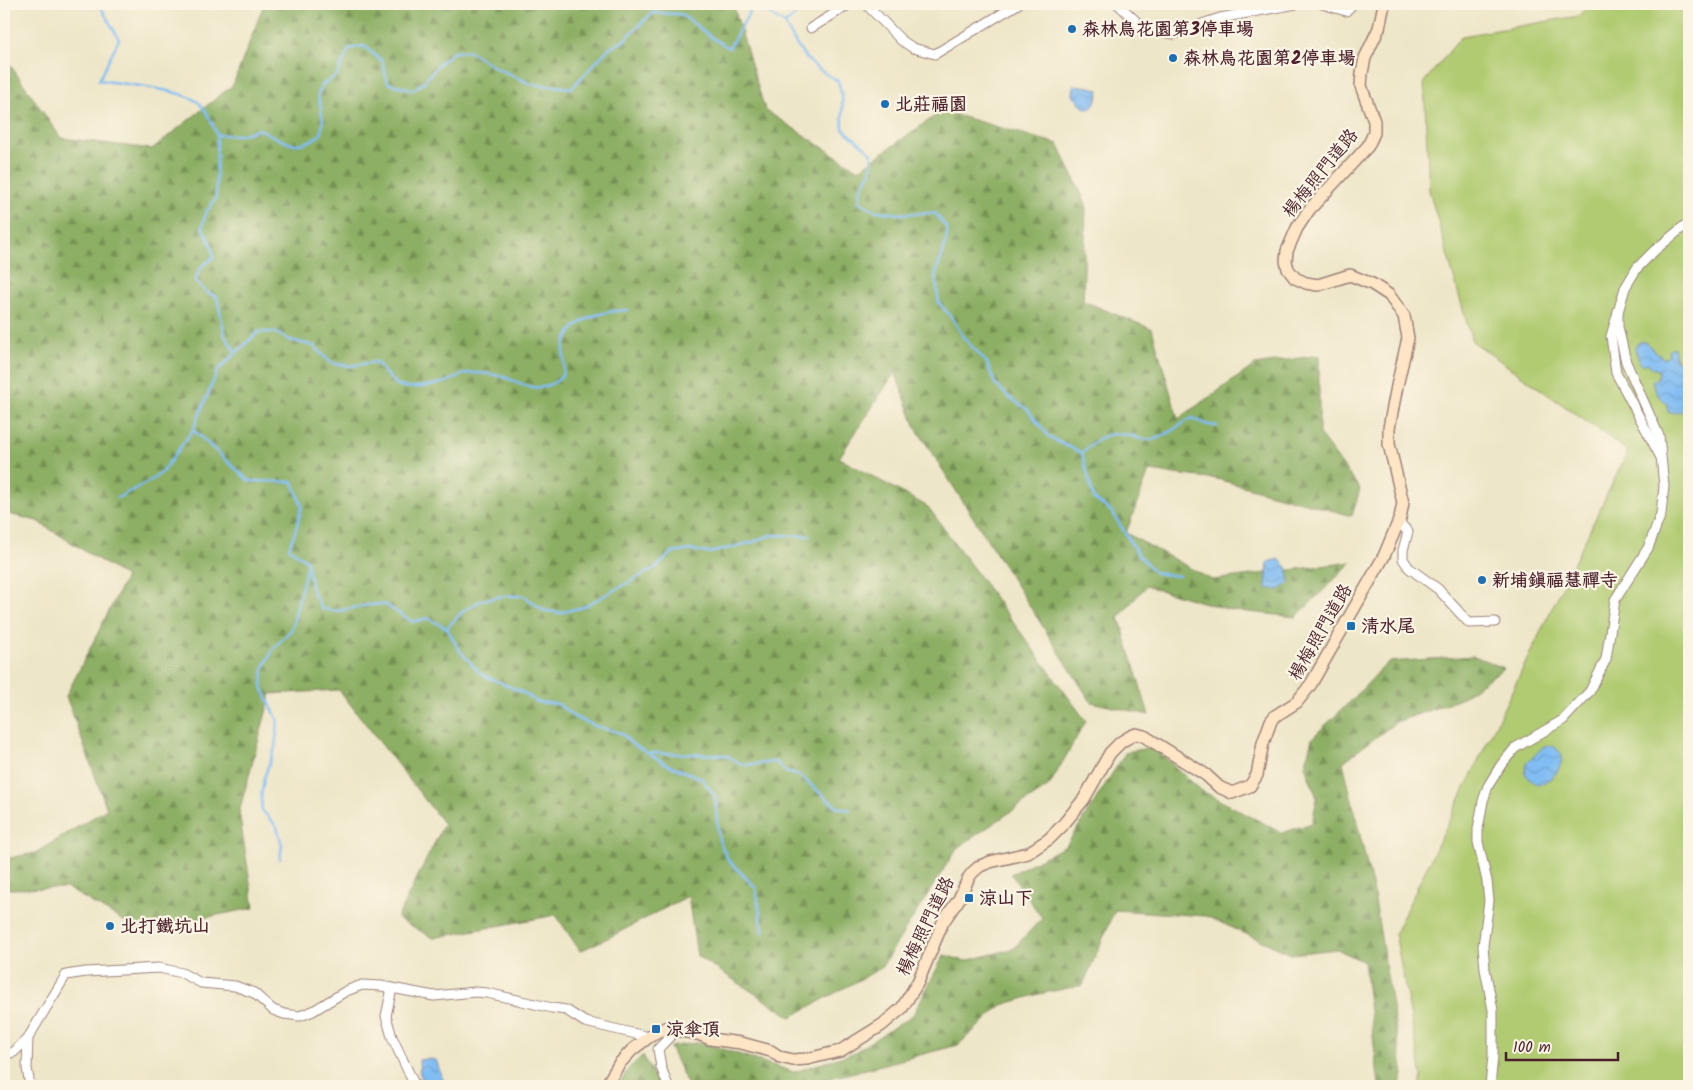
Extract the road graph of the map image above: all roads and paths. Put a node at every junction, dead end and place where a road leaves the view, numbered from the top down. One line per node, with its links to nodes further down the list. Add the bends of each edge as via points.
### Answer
1 (850, 4): 9 (street)
2 (866, 4): 3 (street, via 901,40 913,48 935,54)
3 (1018, 4)
4 (1118, 4): 5 (street, via 1141,26 1174,34 1220,18)
5 (1296, 4)
6 (1322, 4): 7 (street, via 1346,11)
7 (1353, 4)
8 (1384, 4): 13 (street, 楊梅照門道路, via 1379,28 1362,73 1361,86 1374,121 1374,133 1368,146 1309,210 1297,228 1286,261 1296,278 1306,283 1318,284 1350,275 1372,284 1389,295 1404,316 1408,338 1389,428 1389,444 1403,503)
9 (811, 28)
10 (1689, 222): 11 (street, via 1637,268 1625,288)
11 (1618, 311): 12 (street, via 1626,362 1659,436); 12 (street, via 1611,336 1616,373)
12 (1662, 460): 24 (street, via 1661,514 1648,548 1615,600 1606,659 1590,691 1563,720 1515,748 1488,786 1483,801 1478,842 1489,901 1483,946 1493,1018)
13 (1399, 522): 14 (street, via 1408,532 1403,559 1409,568 1438,589 1469,623); 16 (street, 楊梅照門道路, via 1384,556 1310,684 1297,702 1271,721 1257,775 1250,786 1232,793 1144,736 1131,736 1110,753 1084,799 1049,838 1028,853 980,866 969,877 960,898 943,922 918,982 902,1008 882,1025 840,1051 793,1060 741,1042 710,1039)
14 (1495, 622)
15 (392, 988): 17 (street, via 434,996 487,992 566,1010 586,1022); 18 (street, via 362,985 300,1016 273,1010 245,989 201,983 173,970 86,972 66,975); 21 (street, via 386,1016)
16 (676, 1030): 17 (street, 楊梅照門道路, via 664,1028); 23 (street, via 658,1049)
17 (649, 1037): 22 (street, 楊梅照門道路, via 619,1064)
18 (28, 1038): 19 (street, via 14,1052); 20 (street)
19 (4, 1055)
20 (30, 1086)
21 (415, 1086)
22 (606, 1086)
23 (668, 1086)
24 (1490, 1086)

